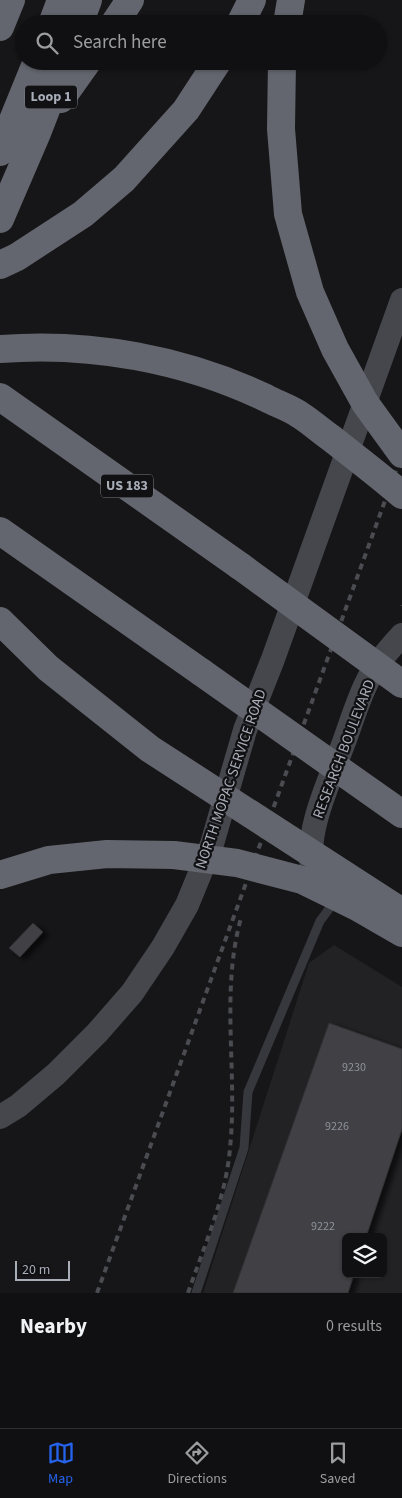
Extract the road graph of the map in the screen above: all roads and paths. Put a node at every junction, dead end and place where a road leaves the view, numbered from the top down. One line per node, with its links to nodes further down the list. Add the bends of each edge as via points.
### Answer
1 (11, 0): 12 (highway)
2 (61, 0): 7 (highway)
3 (88, 0): 8 (highway)
4 (130, 0): 9 (highway)
5 (252, 0): 10 (highway)
6 (291, 0): 11 (highway)
7 (55, 15)
8 (82, 15)
9 (120, 15)
10 (244, 15)
11 (288, 15)
12 (0, 27)
13 (33, 70): 19 (highway)
14 (61, 70): 18 (highway, Loop 1)
15 (82, 70): 18 (highway)
16 (212, 70): 21 (highway, via 186,110 124,179 83,214)
17 (282, 70): 25 (highway, bridge, via 281,130 288,214 310,292 365,403)
18 (37, 133): 20 (highway, Loop 1)
19 (0, 152)
20 (0, 219)
21 (0, 265)
22 (402, 300): 37 (main road, NORTH MOPAC SERVICE ROAD, via 245,730 212,844 187,905 132,993 97,1034 56,1074)
23 (0, 349): 26 (highway, bridge, via 19,347 124,353 202,372 299,414)
24 (7, 402): 30 (highway, US 183, bridge)
25 (402, 454)
26 (402, 495)
27 (0, 531): 31 (highway, bridge)
28 (0, 621): 34 (highway, bridge, via 48,668 150,749)
29 (402, 636): 33 (main road, RESEARCH BOULEVARD, via 366,683 313,834 312,866 317,884)
30 (402, 684)
31 (402, 814)
32 (0, 875): 35 (highway, bridge, via 49,860 107,854 174,854 237,862 302,880)
33 (334, 901): 36 (main road, RESEARCH BOULEVARD, via 348,915); 38 (lane, via 320,921 248,1092 244,1148)
34 (402, 912)
35 (402, 933)
36 (402, 948)
37 (0, 1117)
38 (196, 1293)

